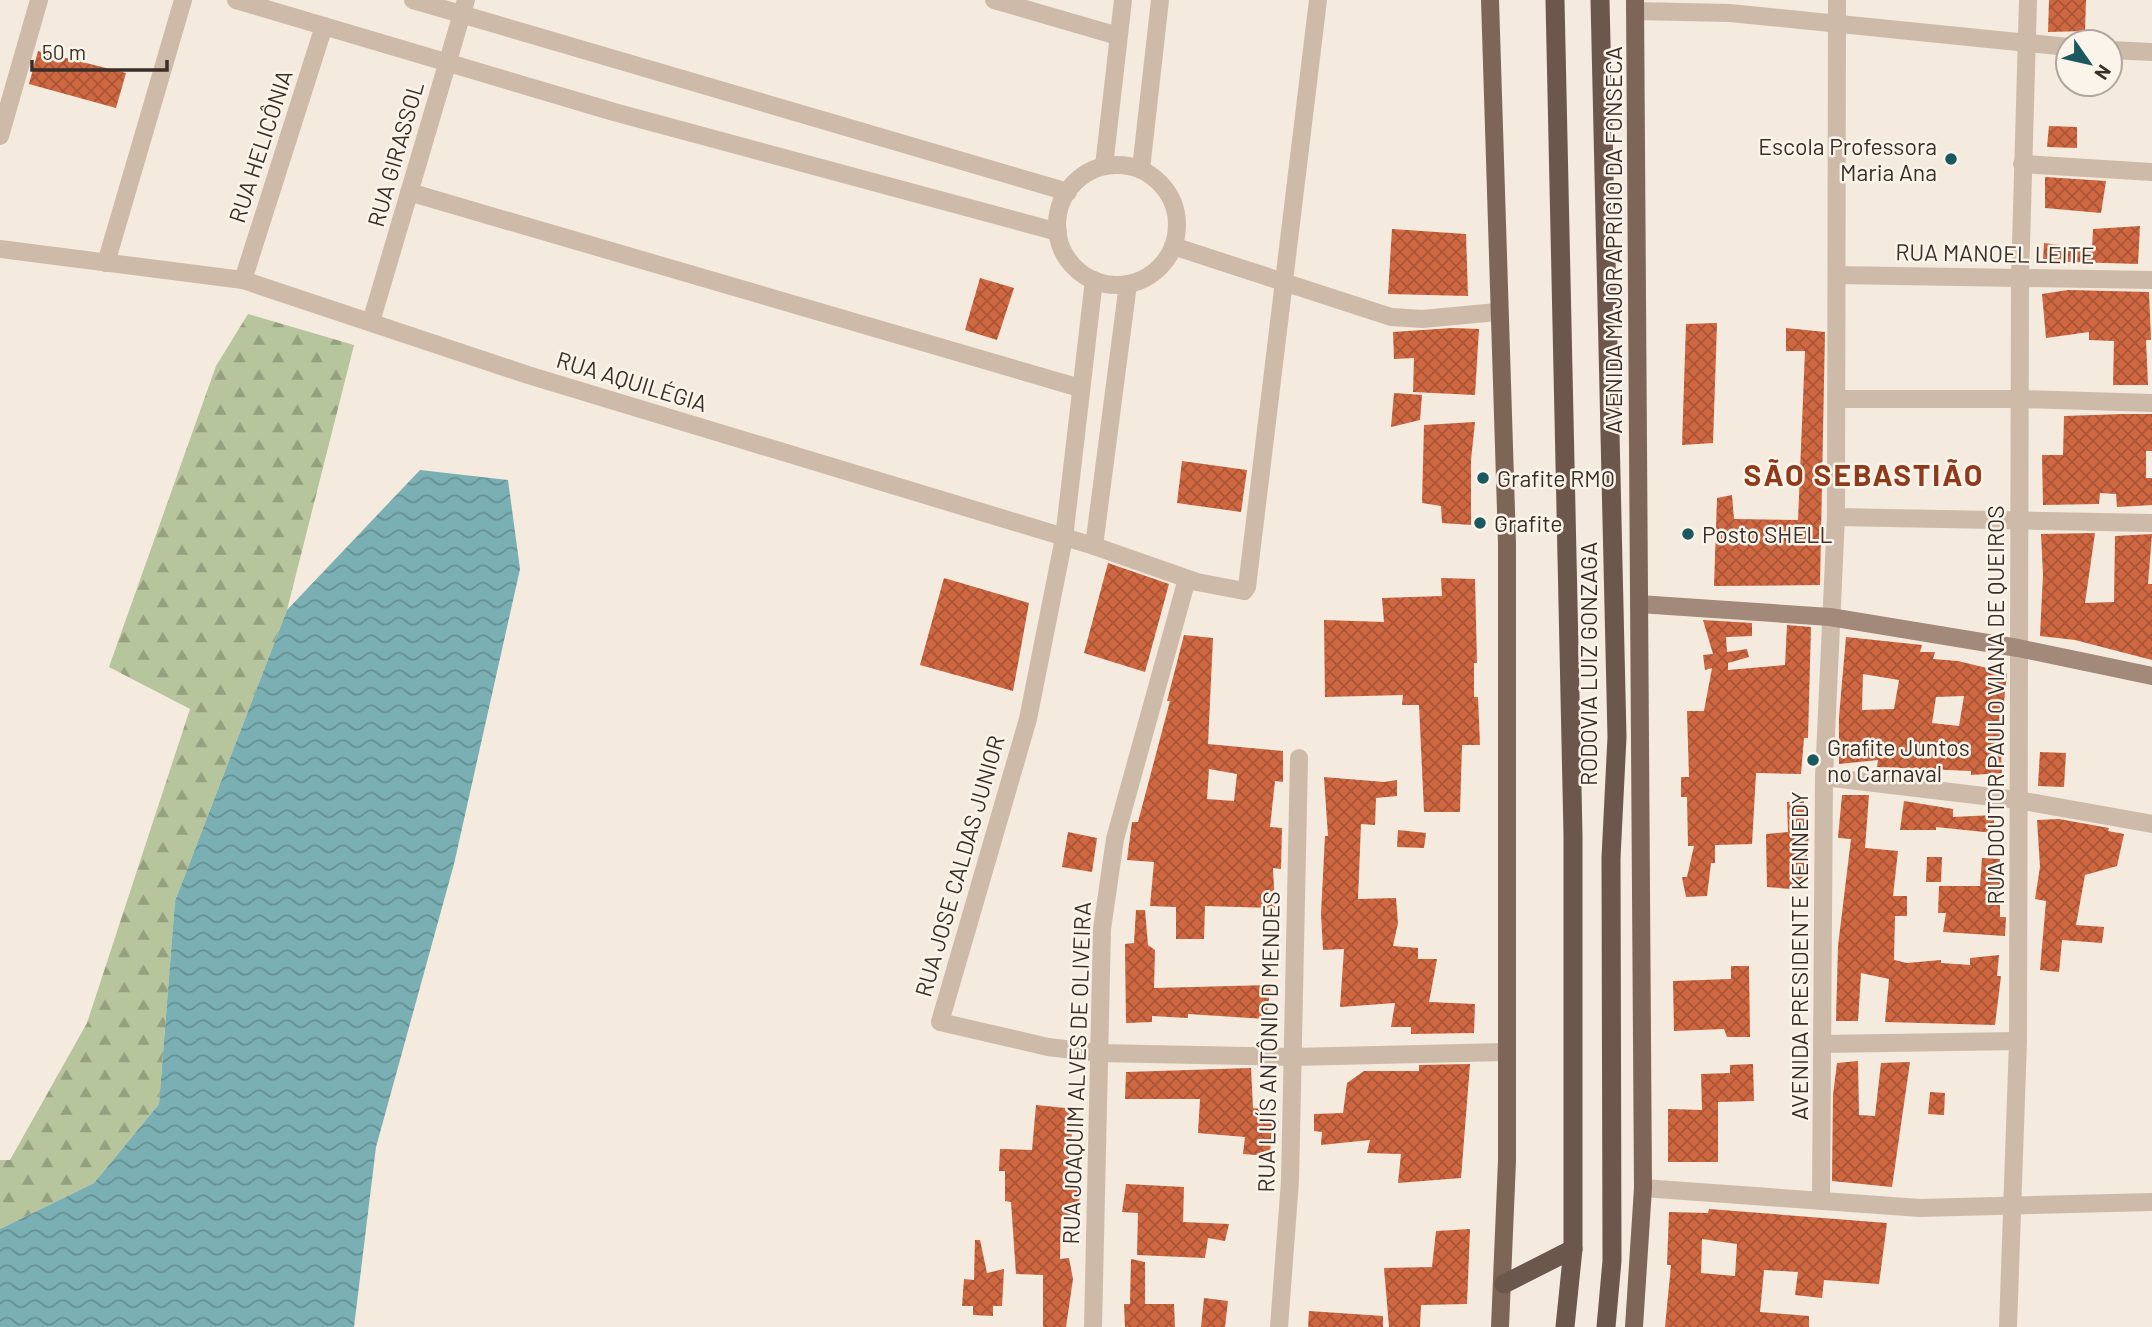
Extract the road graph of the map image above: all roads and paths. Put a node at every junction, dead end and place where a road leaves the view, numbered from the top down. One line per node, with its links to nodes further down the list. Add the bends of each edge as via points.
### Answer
1 (39, 0): 25 (street)
2 (183, 0): 35 (street)
3 (236, 0): 18 (street)
4 (413, 0): 16 (street)
5 (994, 0): 19 (street)
6 (1123, 0): 19 (street)
7 (1160, 0): 28 (street)
8 (1318, 0): 42 (street)
9 (1490, 0): 43 (main road)
10 (1555, 0): 72 (highway, RODOVIA LUIZ GONZAGA, via 1573,835)
11 (1600, 0): 78 (highway, RODOVIA LUIZ GONZAGA, via 1617,737 1611,858 1612,1261)
12 (1837, 0): 17 (street, AVENIDA PRESIDENTE KENNEDY)
13 (2028, 0): 20 (street, RUA DOUTOR PAULO VIANA DE QUEIROS)
14 (1635, 6): 15 (street); 55 (main road, AVENIDA MAJOR APRIGIO DA FONSECA)
15 (1730, 7): 17 (street)
16 (464, 8): 24 (street, RUA GIRASSOL); 31 (street)
17 (1836, 24): 20 (street); 36 (street, AVENIDA PRESIDENTE KENNEDY)
18 (324, 26): 24 (street); 38 (street, RUA HELICÔNIA)
19 (1118, 36): 27 (street)
20 (2026, 44): 21 (street); 26 (street, RUA DOUTOR PAULO VIANA DE QUEIROS)
21 (2054, 46)
22 (2124, 51): 23 (street)
23 (2152, 52)
24 (448, 63): 30 (street, RUA GIRASSOL); 32 (street)
25 (0, 136)
26 (2022, 164): 29 (street); 37 (street, RUA DOUTOR PAULO VIANA DE QUEIROS)
27 (1104, 166): 28 (street); 31 (street, via 1078,180)
28 (1141, 169): 33 (street, via 1162,186 1175,209)
29 (2152, 172)
30 (409, 192): 44 (street, RUA GIRASSOL); 45 (street)
31 (1068, 192): 32 (street)
32 (1058, 232): 39 (street, via 1070,261)
33 (1173, 246): 41 (street, via 1155,270); 42 (street)
34 (0, 249): 35 (street, RUA AQUILÉGIA)
35 (106, 263): 38 (street, RUA AQUILÉGIA)
36 (1837, 275): 37 (street, RUA MANOEL LEITE); 46 (street, AVENIDA PRESIDENTE KENNEDY)
37 (2020, 279): 40 (street, RUA MANOEL LEITE); 47 (street, RUA DOUTOR PAULO VIANA DE QUEIROS)
38 (243, 280): 44 (street, RUA AQUILÉGIA)
39 (1094, 280): 41 (street); 45 (street)
40 (2152, 280)
41 (1128, 284): 53 (street)
42 (1284, 284): 43 (street, via 1404,320); 54 (street, RUA AQUILÉGIA, via 1247,587 1244,591)
43 (1497, 312): 65 (main road, via 1507,543)
44 (371, 322): 52 (street, RUA AQUILÉGIA, via 528,375)
45 (1080, 388): 52 (street)
46 (1838, 399): 47 (street); 49 (street, AVENIDA PRESIDENTE KENNEDY)
47 (2020, 399): 48 (street); 50 (street, RUA DOUTOR PAULO VIANA DE QUEIROS)
48 (2152, 403)
49 (1836, 517): 50 (street); 56 (street, AVENIDA PRESIDENTE KENNEDY)
50 (2022, 518): 51 (street); 57 (street, RUA DOUTOR PAULO VIANA DE QUEIROS)
51 (2152, 523)
52 (1064, 538): 53 (street, RUA AQUILÉGIA); 66 (street, RUA JOSE CALDAS JUNIOR, via 1028,719 940,1021 1048,1047)
53 (1094, 546): 54 (street, RUA AQUILÉGIA)
54 (1187, 579): 66 (street, RUA JOAQUIM ALVES DE OLIVEIRA, via 1115,839 1102,929)
55 (1639, 604): 56 (main road); 68 (main road, AVENIDA MAJOR APRIGIO DA FONSECA)
56 (1830, 617): 57 (main road); 60 (street, AVENIDA PRESIDENTE KENNEDY)
57 (2018, 648): 58 (main road); 61 (street, RUA DOUTOR PAULO VIANA DE QUEIROS)
58 (2152, 676)
59 (1298, 758): 67 (street, RUA LUÍS ANTÔNIO D MENDES)
60 (1824, 777): 61 (street); 64 (street, AVENIDA PRESIDENTE KENNEDY)
61 (2018, 800): 62 (street); 63 (street, RUA DOUTOR PAULO VIANA DE QUEIROS)
62 (2152, 824)
63 (2018, 1041): 64 (street); 71 (street, RUA DOUTOR PAULO VIANA DE QUEIROS)
64 (1822, 1044): 69 (street, AVENIDA PRESIDENTE KENNEDY)
65 (1505, 1052): 67 (street, RUA JOSE CALDAS JUNIOR); 73 (main road)
66 (1099, 1053): 67 (street, RUA JOSE CALDAS JUNIOR); 74 (street, RUA JOAQUIM ALVES DE OLIVEIRA)
67 (1293, 1057): 75 (street, RUA LUÍS ANTÔNIO D MENDES)
68 (1643, 1188): 69 (street); 79 (main road, AVENIDA MAJOR APRIGIO DA FONSECA)
69 (1821, 1199): 71 (street, via 1920,1208)
70 (2152, 1202): 71 (street)
71 (2011, 1205): 80 (street, RUA DOUTOR PAULO VIANA DE QUEIROS)
72 (1573, 1249): 73 (highway); 77 (highway, RODOVIA LUIZ GONZAGA)
73 (1504, 1284): 76 (main road)
74 (1093, 1327)
75 (1279, 1327)
76 (1500, 1327)
77 (1565, 1327)
78 (1606, 1327)
79 (1634, 1327)
80 (2008, 1327)

